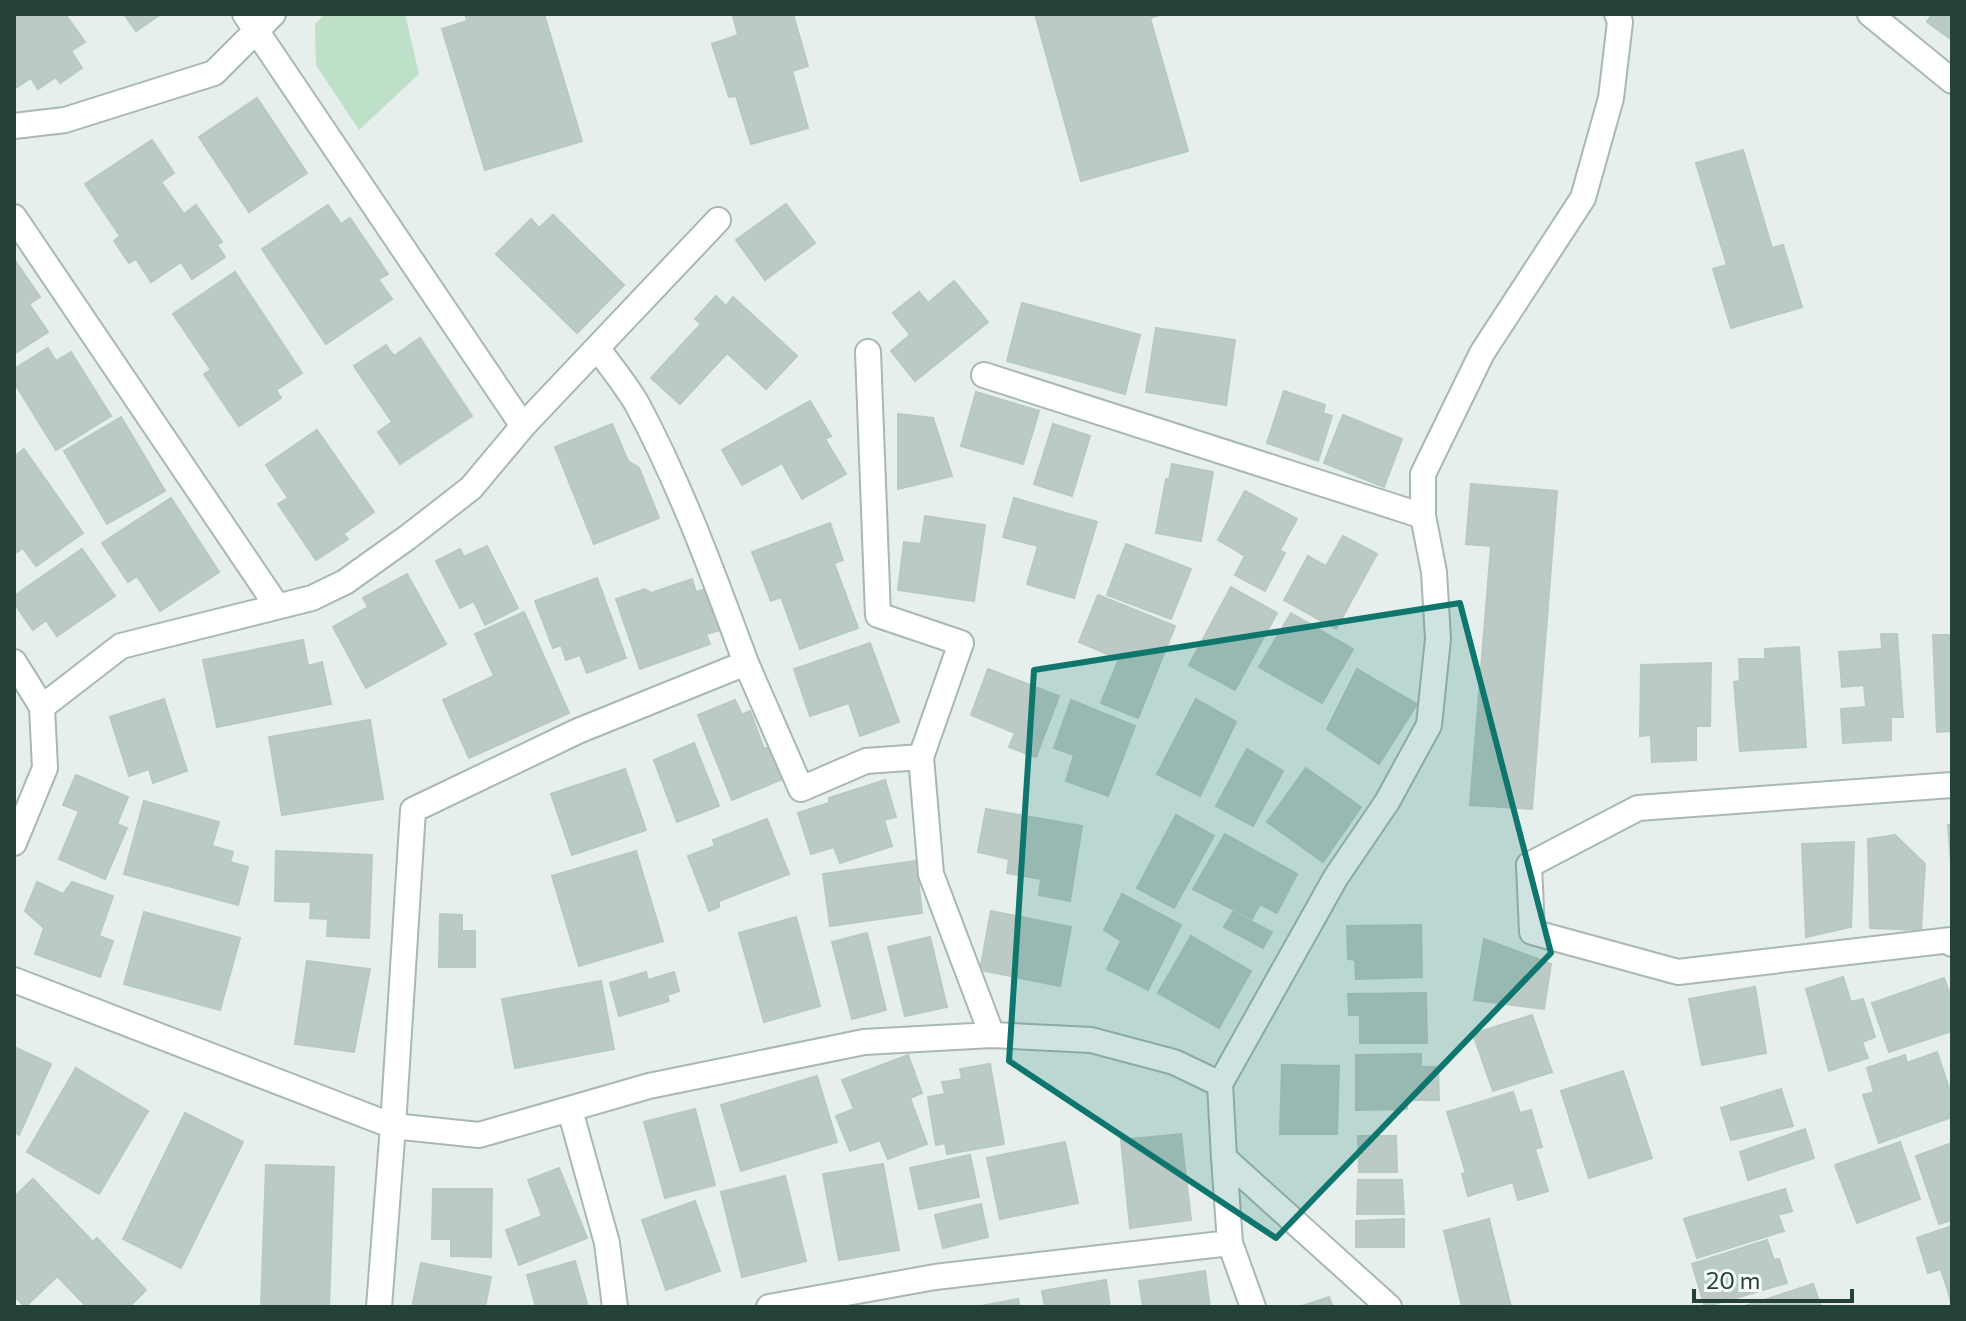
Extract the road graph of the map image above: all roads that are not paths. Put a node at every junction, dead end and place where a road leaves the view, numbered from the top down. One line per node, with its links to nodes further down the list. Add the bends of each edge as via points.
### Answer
1 (1617, 14): 12 (street, via 1611,98 1583,198 1482,353 1423,474)
2 (1870, 14): 4 (street)
3 (259, 20): 5 (street, via 214,73 65,120); 11 (street)
4 (1952, 81)
5 (14, 126)
6 (14, 217): 13 (street)
7 (718, 220): 8 (street)
8 (598, 349): 11 (street); 15 (street, via 636,402 670,474)
9 (868, 352): 17 (street, via 878,615 961,643)
10 (984, 375): 12 (street)
11 (523, 426): 13 (street, via 471,488 408,537 345,582 312,598)
12 (1423, 516): 23 (street, via 1434,572 1438,639 1429,725)
13 (277, 606): 16 (street, via 121,646)
14 (14, 662): 16 (street)
15 (746, 663): 17 (street, via 801,789 866,761); 25 (street, via 578,731 413,810)
16 (42, 707): 19 (street, via 45,768)
17 (921, 757): 22 (street, via 931,874)
18 (1952, 785): 20 (street, via 1638,808 1529,865 1532,932 1678,972 1951,940)
19 (14, 843)
20 (1952, 944)
21 (14, 980): 25 (street)
22 (992, 1035): 23 (street, via 1091,1040 1174,1062); 24 (street, via 864,1042 649,1086)
23 (1220, 1084): 26 (street)
24 (570, 1110): 25 (street, via 479,1135); 29 (street, via 607,1243)
25 (393, 1126): 28 (street)
26 (1224, 1158): 27 (street); 32 (street)
27 (1230, 1243): 30 (street, via 935,1277); 31 (street)
28 (379, 1307)
29 (615, 1307)
30 (769, 1307)
31 (1253, 1307)
32 (1389, 1307)

